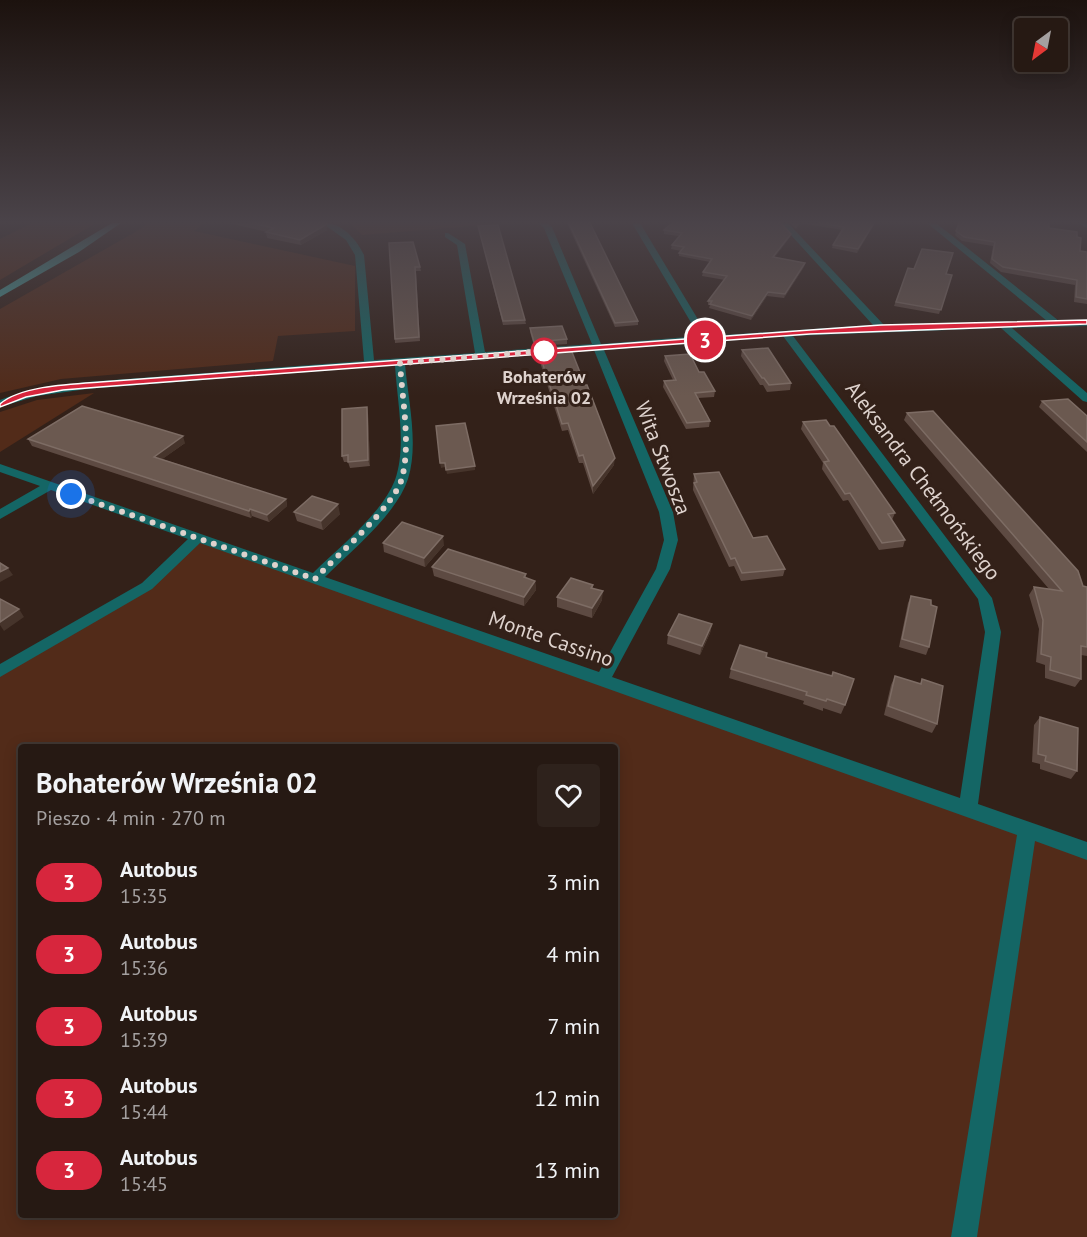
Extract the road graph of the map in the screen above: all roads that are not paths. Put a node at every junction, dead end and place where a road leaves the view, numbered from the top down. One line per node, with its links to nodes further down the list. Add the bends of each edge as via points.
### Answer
1 (23, 281): 8 (main road)
2 (363, 281): 18 (street)
3 (468, 281): 16 (street)
4 (570, 281): 15 (street, Wita Stwosza)
5 (671, 281): 14 (street)
6 (837, 281): 12 (street)
7 (1003, 281): 10 (street)
8 (0, 294)
9 (1087, 322): 10 (street)
10 (1056, 323): 11 (street)
11 (1002, 324): 12 (street); 19 (street)
12 (881, 328): 13 (street)
13 (786, 333): 14 (street); 28 (street, Aleksandra Chełmońskiego, via 986,598 993,632)
14 (706, 340): 15 (street)
15 (598, 347): 16 (street); 27 (street, Wita Stwosza, via 666,512 671,540 663,569)
16 (481, 356): 17 (street)
17 (400, 363): 18 (street); 25 (street, via 405,459 402,480 387,505)
18 (369, 364): 20 (street, via 63,387)
19 (1087, 399)
20 (0, 404)
21 (0, 468): 22 (street, Monte Cassino)
22 (50, 486): 23 (street); 24 (street, Monte Cassino)
23 (0, 515)
24 (197, 538): 25 (street, Monte Cassino); 26 (street, via 147,586)
25 (315, 579): 27 (street, Monte Cassino)
26 (0, 671)
27 (603, 679): 28 (street, Monte Cassino)
28 (968, 808): 29 (street, Monte Cassino)
29 (1027, 830): 30 (street, Monte Cassino); 31 (street)
30 (1087, 851)
31 (964, 1237)

